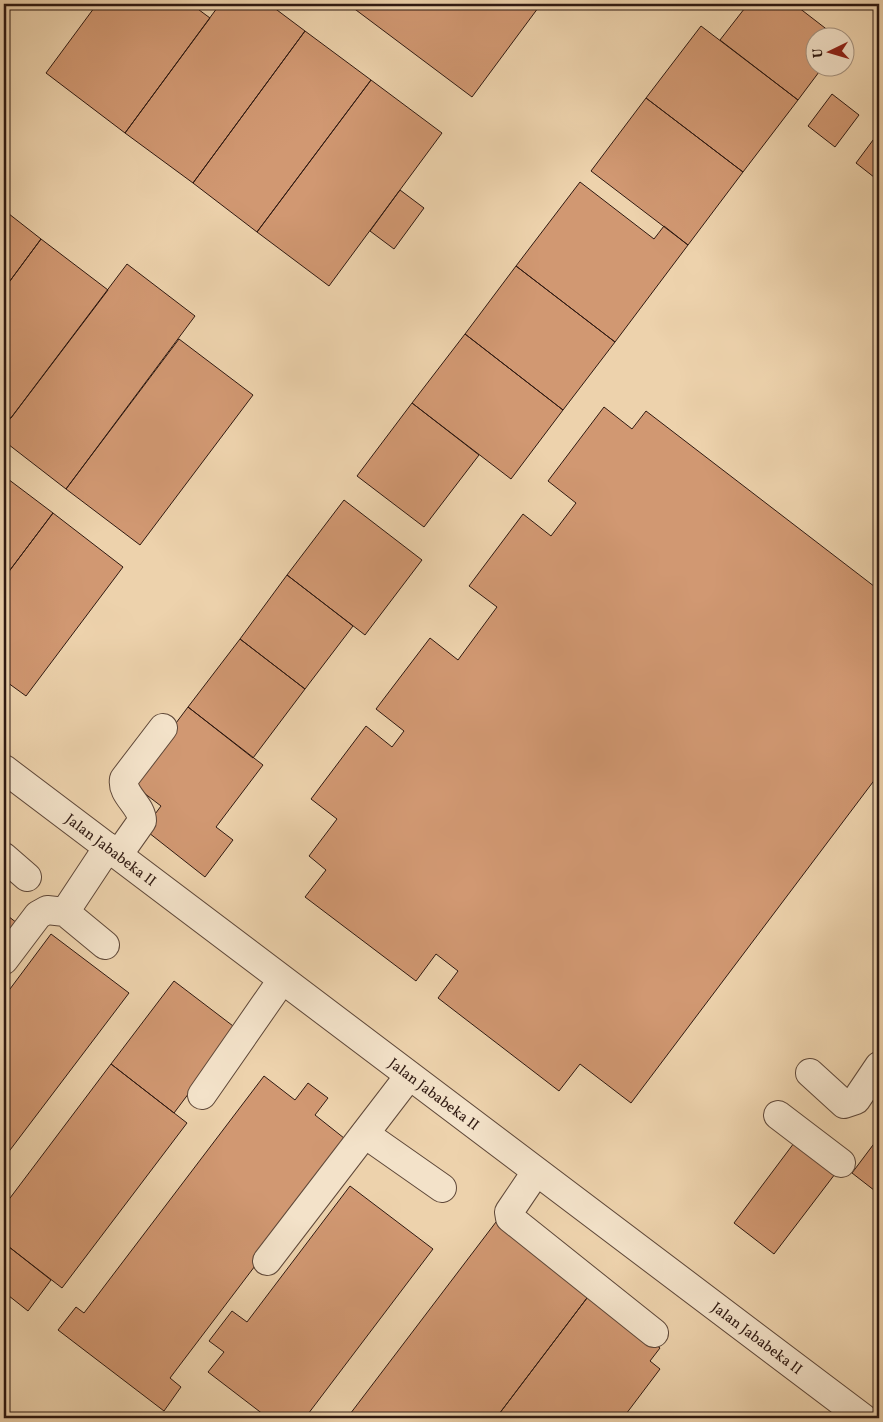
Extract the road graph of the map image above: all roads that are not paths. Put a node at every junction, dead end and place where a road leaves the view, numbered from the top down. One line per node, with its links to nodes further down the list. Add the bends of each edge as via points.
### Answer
1 (163, 728): 3 (street, via 124,779 123,785 142,815 142,821)
2 (4, 769): 3 (street, Jalan Jababeka II)
3 (113, 851): 6 (street); 9 (street, Jalan Jababeka II)
4 (4, 857): 5 (street)
5 (27, 877)
6 (65, 912): 7 (street); 8 (street, via 47,910 38,915)
7 (105, 945)
8 (4, 960)
9 (282, 980): 12 (street, Jalan Jababeka II); 13 (street)
10 (879, 1066): 11 (street, via 856,1100 844,1104)
11 (810, 1073)
12 (409, 1076): 15 (street); 17 (street, Jalan Jababeka II)
13 (202, 1095)
14 (778, 1115): 16 (street)
15 (365, 1134): 18 (street); 19 (street)
16 (841, 1162)
17 (536, 1172): 20 (street, via 509,1212 510,1218); 21 (street, Jalan Jababeka II)
18 (442, 1188)
19 (267, 1261)
20 (654, 1333)
21 (863, 1418)

